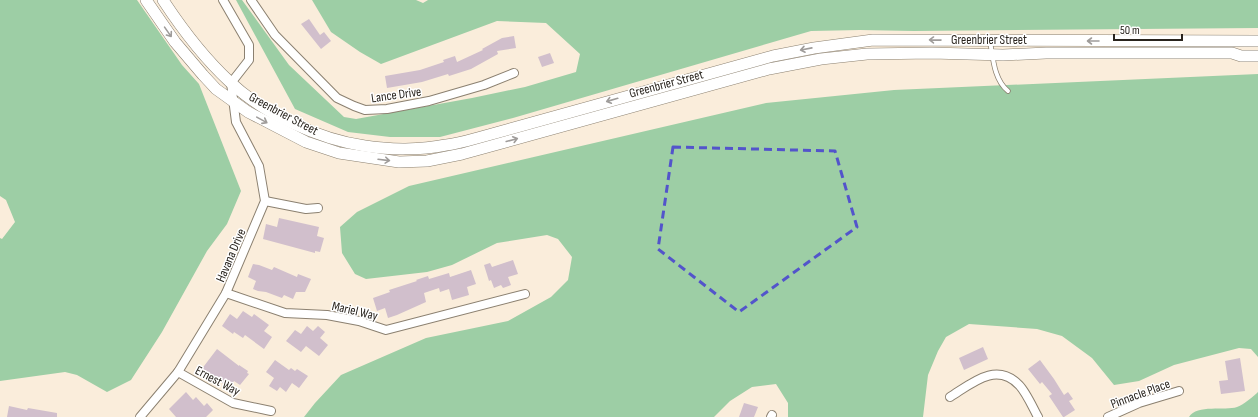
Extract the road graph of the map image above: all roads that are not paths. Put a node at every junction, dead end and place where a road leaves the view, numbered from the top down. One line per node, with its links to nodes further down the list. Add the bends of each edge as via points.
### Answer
1 (146, 0): 16 (main road, Greenbrier Street, one-way to 16, via 175,42 203,75 216,89)
2 (163, 0): 14 (main road, Greenbrier Street, via 206,58)
3 (224, 0): 14 (street, via 249,45 249,60)
4 (251, 0): 13 (street, Lance Drive, via 275,34 337,98 365,110 429,102)
5 (990, 40): 6 (main road, Greenbrier Street, one-way to 5); 8 (lane); 11 (main road, Greenbrier Street, one-way to 11, via 873,40)
6 (1258, 41)
7 (1258, 51): 9 (main road)
8 (992, 54): 9 (main road, Greenbrier Street); 12 (main road, Greenbrier Street, via 867,54 821,59); 15 (lane, via 994,68 1003,87)
9 (1232, 54): 10 (main road, Greenbrier Street)
10 (1258, 56)
11 (762, 58): 12 (lane); 14 (main road, Greenbrier Street, one-way to 14, via 446,146 402,149 365,146 329,138 292,124 263,108)
12 (765, 70): 16 (main road, Greenbrier Street, one-way to 12, via 248,112 306,142 339,153 399,162 427,161 462,154)
13 (514, 73)
14 (231, 83): 16 (street)
15 (1008, 91)
16 (233, 101): 17 (street, via 236,122 259,166)
17 (265, 201): 18 (street, via 306,209); 19 (street, Havana Drive)
18 (318, 208)
19 (226, 293): 20 (street, Mariel Way, via 285,313 327,314 386,330); 21 (street, Havana Drive)
20 (525, 294)
21 (178, 372): 24 (street, Ernest Way, via 233,403); 25 (street, Havana Drive)
22 (1179, 391): 27 (street, Pinnacle Place, via 1139,403)
23 (950, 397): 26 (street, via 984,376 1001,374 1019,385)
24 (271, 411)
25 (140, 417)
26 (1038, 417)
27 (1108, 417)

